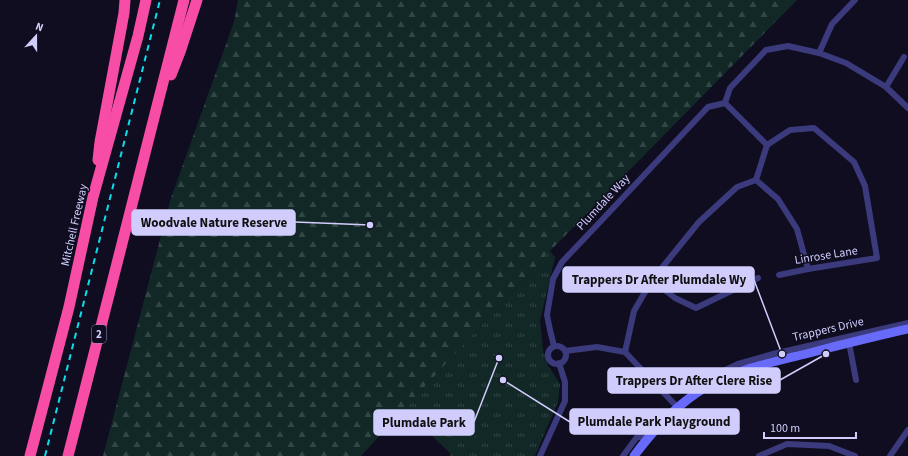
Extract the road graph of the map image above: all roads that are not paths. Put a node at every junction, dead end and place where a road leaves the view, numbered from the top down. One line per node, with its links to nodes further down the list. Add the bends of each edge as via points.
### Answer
1 (126, 0): 14 (highway, via 100,142)
2 (146, 0): 14 (highway, Mitchell Freeway)
3 (184, 0): 9 (highway, 2)
4 (196, 0): 9 (highway, via 175,64)
5 (854, 0): 6 (street, via 832,24)
6 (819, 53): 8 (street, via 846,63); 10 (street, via 788,46 766,50 730,88)
7 (904, 57): 8 (street)
8 (886, 87): 11 (street)
9 (158, 101): 33 (highway, 2)
10 (725, 102): 12 (street); 22 (street, Plumdale Way, via 708,107 562,262 553,279 547,315)
11 (908, 108)
12 (767, 145): 13 (street); 15 (street, Linrose Lane, via 790,130 814,128 854,162 865,186 877,258)
13 (756, 180): 15 (street, via 778,199 797,229); 18 (street, via 737,187 699,222)
14 (93, 197): 32 (highway, Mitchell Freeway, via 69,307)
15 (808, 269): 16 (street, Linrose Lane)
16 (779, 275)
17 (758, 278): 18 (street, via 696,308 675,298)
18 (652, 280): 25 (street, via 634,311)
19 (908, 323): 28 (street, Trappers Drive, via 738,364 719,373)
20 (908, 329): 28 (main road, Trappers Drive, via 755,366)
21 (908, 335): 23 (main road, Trappers Drive)
22 (554, 346): 24 (street, via 561,346); 26 (street, via 549,349 548,355 550,361)
23 (850, 348): 27 (street); 29 (main road, Trappers Drive, via 775,365 736,378)
24 (565, 351): 25 (street, via 597,347); 26 (street, via 565,359)
25 (625, 352): 29 (street)
26 (559, 364): 34 (street, via 565,382 565,401)
27 (856, 380)
28 (714, 383): 29 (main road, Trappers Drive)
29 (679, 410): 31 (main road, Trappers Drive, via 670,413); 37 (main road, Trappers Drive)
30 (908, 430): 40 (street)
31 (648, 437): 35 (street, Trappers Drive, via 637,437); 36 (main road, Trappers Drive)
32 (30, 456)
33 (68, 456)
34 (540, 456)
35 (623, 456)
36 (634, 456)
37 (640, 456)
38 (758, 456): 39 (street, via 787,444 829,446)
39 (855, 456)
40 (890, 456)

